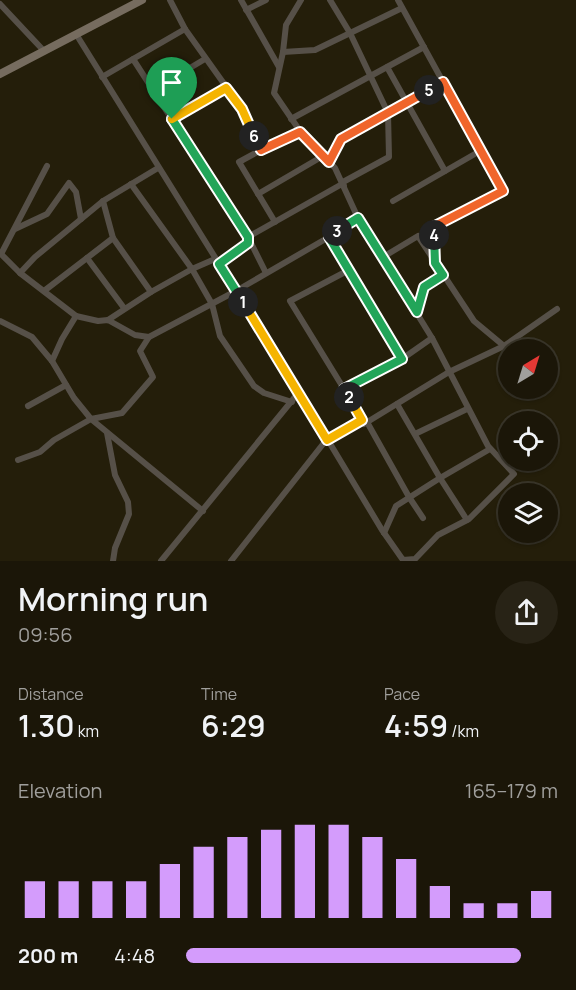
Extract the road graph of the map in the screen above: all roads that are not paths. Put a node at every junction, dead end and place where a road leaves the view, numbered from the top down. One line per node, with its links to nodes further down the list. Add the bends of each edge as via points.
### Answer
1 (141, 0): 13 (main road)
2 (170, 0): 11 (street)
3 (241, 0): 10 (street)
4 (266, 0): 10 (street)
5 (301, 0): 16 (street, via 286,25)
6 (330, 0): 12 (street)
7 (398, 0): 9 (street)
8 (0, 4): 15 (street)
9 (402, 8): 12 (street); 14 (street)
10 (246, 10): 20 (street)
11 (185, 29): 17 (street); 18 (street)
12 (350, 33): 16 (street, via 315,50); 22 (street)
13 (75, 34): 15 (main road); 23 (street)
14 (424, 47): 19 (street); 24 (street)
15 (44, 51): 21 (main road)
16 (283, 52): 20 (street)
17 (133, 59): 23 (street); 26 (street)
18 (205, 59): 25 (street); 26 (street)
19 (387, 67): 22 (street); 27 (street)
20 (279, 68): 30 (street, via 274,93)
21 (0, 74)
22 (371, 76): 28 (street); 30 (street)
23 (102, 77): 37 (street)
24 (443, 82): 27 (street); 33 (street)
25 (226, 88): 29 (street); 32 (street, via 242,109)
26 (153, 90): 29 (street)
27 (407, 102): 28 (street); 38 (street)
28 (388, 113): 35 (street, via 341,139); 40 (street, via 389,157 344,182)
29 (172, 119): 48 (street)
30 (291, 119): 31 (street)
31 (300, 132): 32 (street); 34 (street)
32 (261, 150): 41 (street, via 239,162)
33 (480, 151): 38 (street); 55 (street, via 503,191 433,227)
34 (323, 156): 35 (street); 41 (street)
35 (329, 162): 40 (street)
36 (47, 166): 47 (street)
37 (158, 168): 39 (street); 54 (street)
38 (445, 171): 43 (street)
39 (131, 184): 42 (street); 56 (street)
40 (344, 186): 44 (street); 46 (street)
41 (258, 194): 46 (street)
42 (103, 201): 45 (street); 50 (street)
43 (393, 201)
44 (358, 218): 49 (street); 52 (street)
45 (81, 219): 47 (street, via 76,192 69,183 47,214); 58 (street)
46 (275, 222): 48 (street)
47 (15, 229): 51 (street)
48 (248, 237): 54 (street, via 248,243); 59 (street)
49 (329, 237): 57 (street); 59 (street)
50 (113, 238): 53 (street); 63 (street)
51 (0, 253): 58 (street)
52 (383, 257): 55 (street, via 418,236); 67 (street)
53 (87, 258): 61 (street); 65 (street)
54 (217, 261): 56 (street); 62 (street)
55 (435, 263): 60 (street)
56 (192, 269): 63 (street); 64 (street)
57 (349, 270): 76 (street); 80 (street, via 290,301)
58 (20, 273): 61 (street)
59 (266, 273): 62 (street)
60 (443, 275): 67 (street, via 424,287); 74 (street, via 474,321)
61 (44, 291): 68 (street)
62 (236, 291): 64 (street); 81 (street)
63 (150, 292): 65 (street)
64 (212, 304): 71 (street); 82 (street, via 220,336 254,386)
65 (124, 308): 69 (street)
66 (557, 309): 73 (street)
67 (417, 312): 72 (street)
68 (76, 316): 69 (street); 77 (street)
69 (108, 320): 71 (street, via 135,335)
70 (0, 321): 77 (street, via 32,337)
71 (148, 337): 86 (street, via 140,351 153,377 122,413)
72 (432, 338): 76 (street); 78 (street)
73 (514, 339)
74 (498, 341)
75 (498, 349): 78 (street)
76 (402, 359): 80 (street)
77 (52, 361): 79 (street)
78 (449, 372): 83 (street); 85 (street)
79 (66, 385): 84 (street); 86 (street)
80 (344, 389): 87 (street)
81 (299, 392): 82 (street); 90 (street)
82 (292, 402): 95 (street)
83 (397, 404): 87 (street); 89 (street)
84 (28, 406)
85 (467, 408): 89 (street); 91 (street)
86 (91, 419): 88 (street); 92 (street, via 40,452)
87 (364, 421): 90 (street); 94 (street)
88 (107, 432): 95 (street); 99 (street, via 115,475 128,502 129,514)
89 (415, 434): 93 (street)
90 (327, 440): 98 (street); 101 (street)
91 (490, 449): 93 (street); 97 (street, via 514,474)
92 (18, 460)
93 (440, 478): 94 (street); 97 (street)
94 (410, 497): 96 (street); 98 (street, via 396,506)
95 (203, 511): 100 (street)
96 (423, 518)
97 (467, 520): 98 (street, via 438,535 415,559 403,560)
98 (384, 533)
99 (113, 561)
100 (161, 561)
101 (231, 561)

